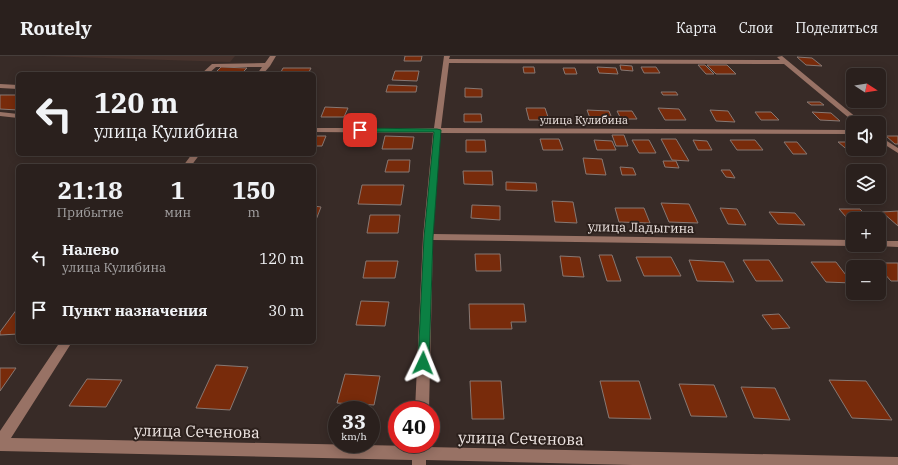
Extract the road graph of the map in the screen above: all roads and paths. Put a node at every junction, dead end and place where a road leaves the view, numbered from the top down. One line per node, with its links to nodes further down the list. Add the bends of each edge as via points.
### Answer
1 (219, 56): 6 (street)
2 (273, 56): 7 (street)
3 (778, 56): 5 (street)
4 (447, 58): 5 (street); 16 (street)
5 (784, 62): 14 (street)
6 (214, 65): 7 (street); 8 (street)
7 (268, 65): 9 (street)
8 (206, 72)
9 (262, 72)
10 (0, 86): 11 (street)
11 (16, 87)
12 (0, 114): 13 (street)
13 (16, 116)
14 (850, 116)
15 (316, 130): 16 (street, улица Кулибина)
16 (437, 130): 17 (street, улица Кулибина); 20 (street)
17 (846, 132)
18 (886, 143): 19 (street)
19 (898, 151)
20 (428, 237): 21 (street, улица Ладыгина); 25 (street)
21 (846, 243)
22 (886, 244): 23 (street)
23 (898, 244)
24 (65, 344): 26 (street)
25 (422, 401)
26 (0, 444): 27 (street, улица Сеченова)
27 (420, 454): 28 (street, улица Сеченова)
28 (898, 464)

